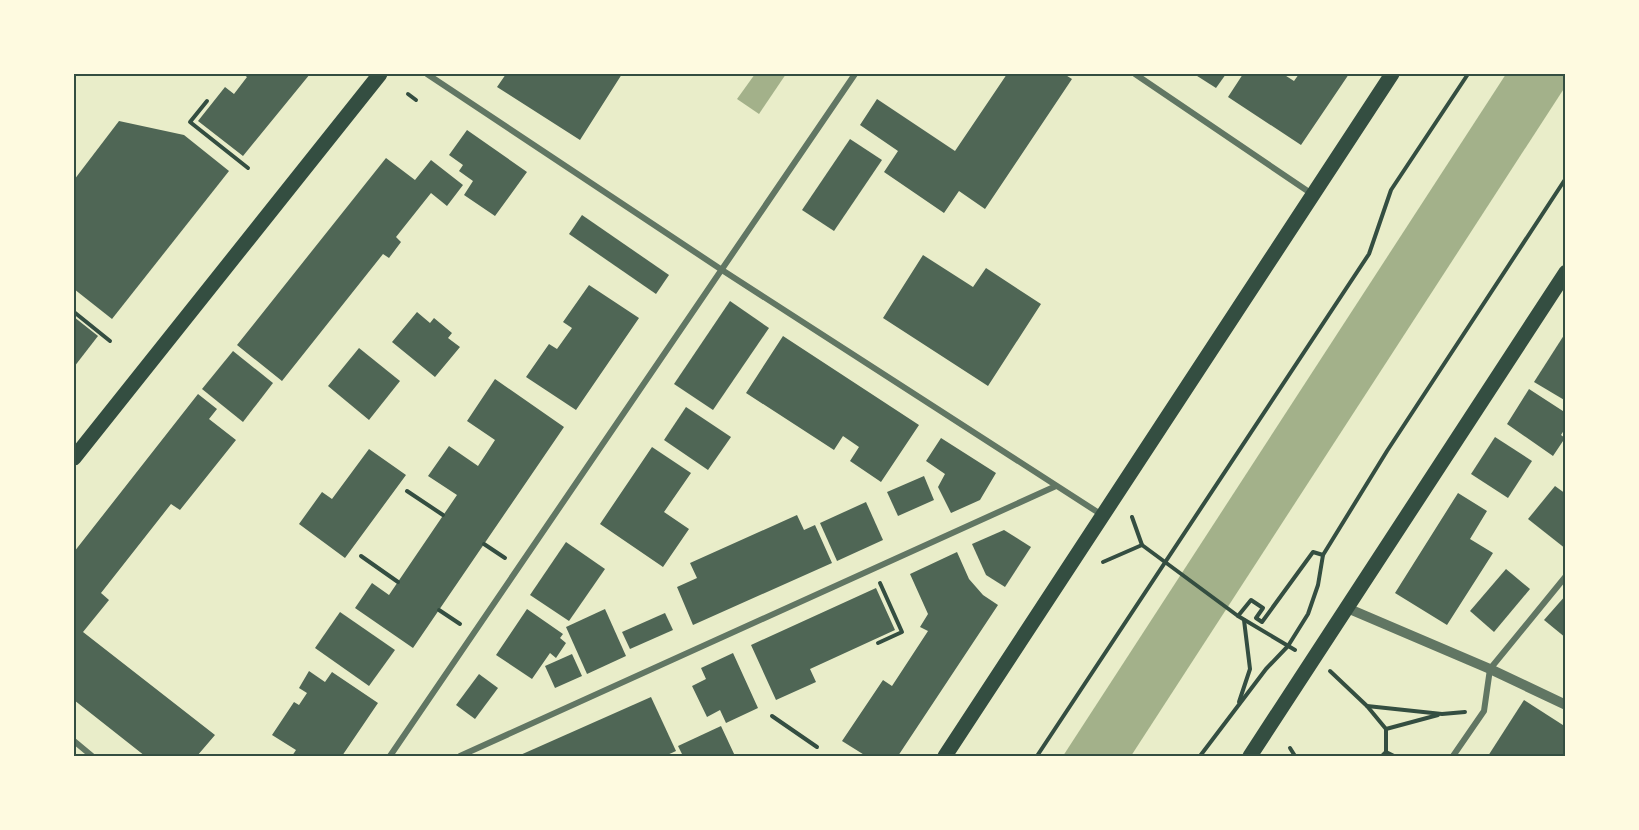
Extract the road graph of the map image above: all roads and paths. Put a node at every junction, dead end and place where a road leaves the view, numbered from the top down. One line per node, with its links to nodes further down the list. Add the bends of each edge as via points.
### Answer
1 (380, 74): 17 (main road)
2 (427, 74): 13 (street)
3 (855, 74): 13 (street)
4 (1135, 74): 12 (street)
5 (1392, 74): 12 (main road)
6 (1468, 74): 27 (path, via 1392,190 1369,254)
7 (408, 94): 9 (path)
8 (207, 100): 10 (path, via 190,122)
9 (416, 100)
10 (248, 168)
11 (1566, 178): 25 (path)
12 (1313, 194): 21 (main road)
13 (722, 270): 18 (street); 29 (street)
14 (1566, 272): 33 (main road)
15 (74, 312): 16 (path)
16 (110, 341)
17 (74, 458)
18 (1056, 486): 21 (street); 30 (street)
19 (407, 491): 20 (path)
20 (443, 515)
21 (1103, 516): 55 (main road)
22 (1132, 517): 24 (path)
23 (484, 544): 29 (path)
24 (1142, 545): 27 (path); 28 (path)
25 (1323, 555): 35 (path, via 1313,552 1262,622 1257,618 1263,608 1251,600); 39 (path, via 1308,614)
26 (361, 556): 32 (path)
27 (1165, 561): 35 (path); 56 (path)
28 (1103, 562)
29 (518, 567): 37 (street)
30 (873, 569): 38 (path, via 902,632); 54 (street)
31 (1566, 576): 41 (street)
32 (398, 582)
33 (1347, 608): 41 (street); 58 (main road)
34 (439, 610): 37 (path)
35 (1236, 615): 36 (path)
36 (1244, 620): 39 (path); 44 (path, via 1250,669)
37 (473, 633): 53 (street)
38 (878, 643)
39 (1288, 646): 40 (path); 44 (path)
40 (1297, 651)
41 (1490, 669): 43 (street); 62 (street, via 1484,711)
42 (1329, 670): 45 (path)
43 (1566, 705)
44 (1238, 706): 57 (path)
45 (1367, 706): 47 (path); 47 (path, via 1442,714)
46 (772, 716): 49 (path)
47 (1386, 729): 51 (path)
48 (74, 741): 52 (street)
49 (817, 747)
50 (1290, 748): 59 (path)
51 (1386, 752): 60 (path); 61 (path)
52 (92, 756)
53 (390, 756)
54 (460, 756)
55 (945, 756)
56 (1037, 756)
57 (1200, 756)
58 (1250, 756)
59 (1295, 756)
60 (1382, 756)
61 (1394, 756)
62 (1453, 756)

